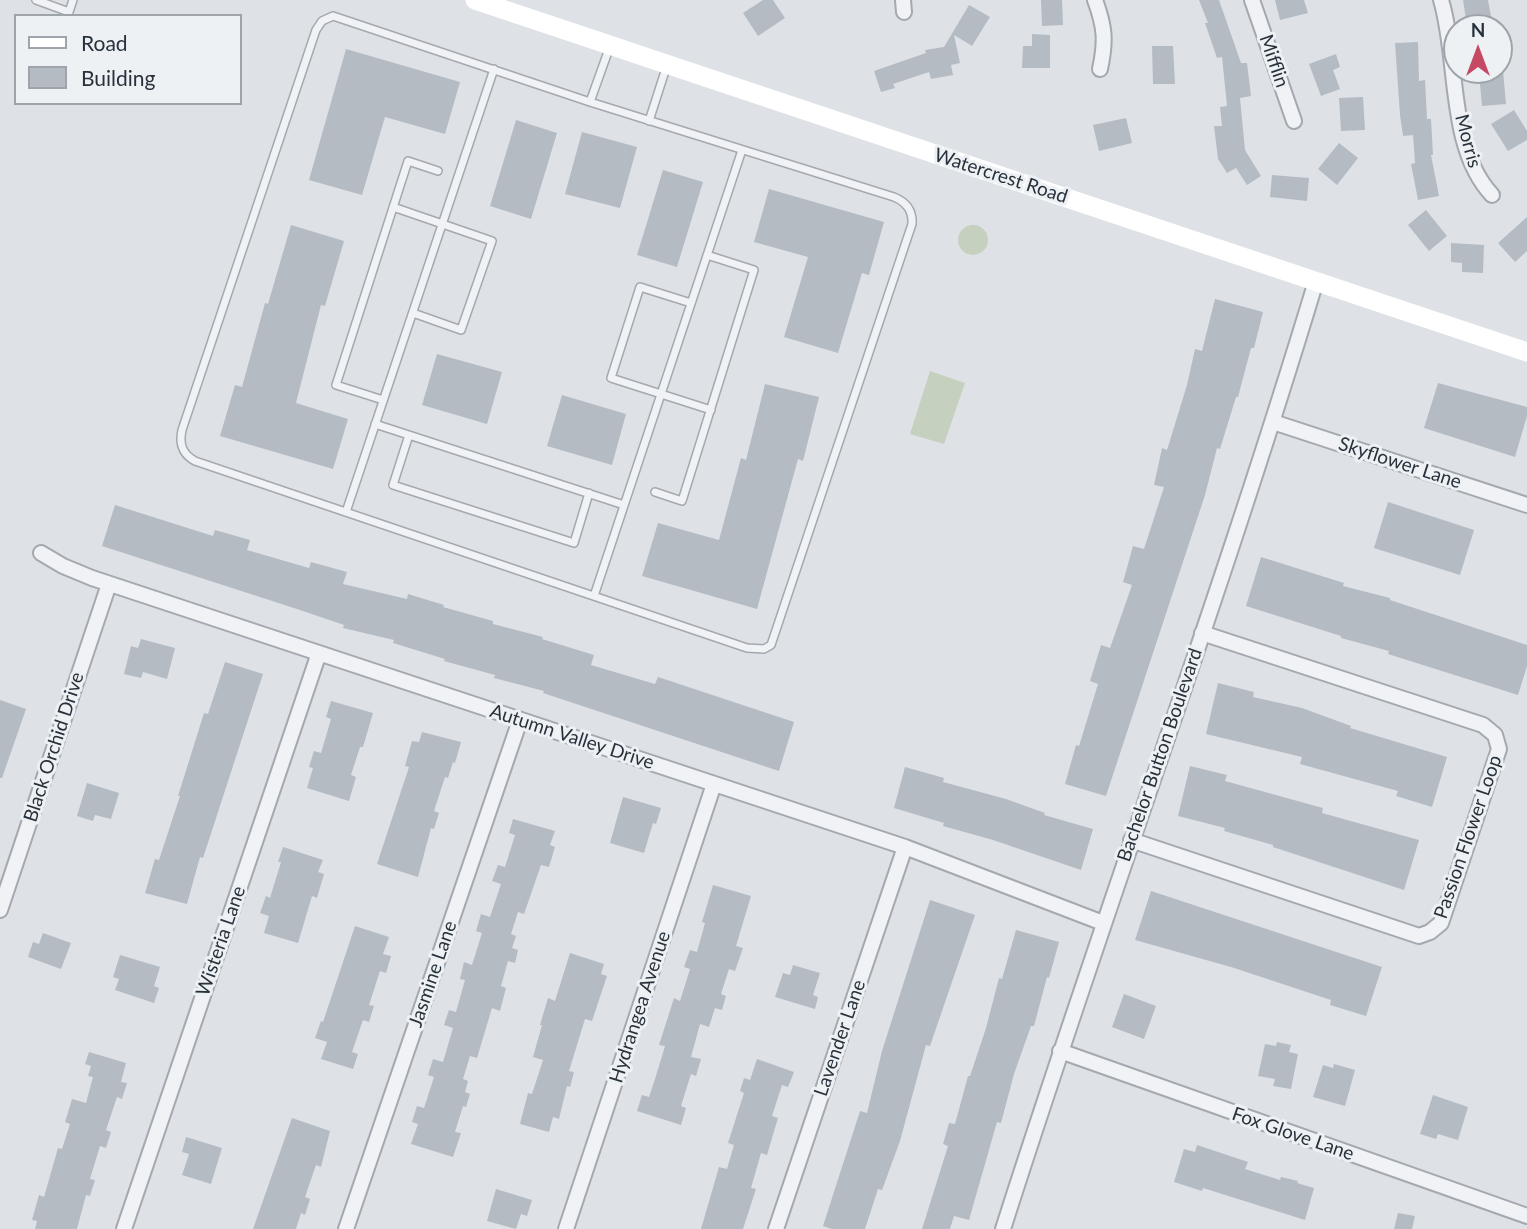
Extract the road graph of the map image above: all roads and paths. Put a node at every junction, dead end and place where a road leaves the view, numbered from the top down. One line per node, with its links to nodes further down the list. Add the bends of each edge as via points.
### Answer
1 (36, 0): 2 (lane, via 69,12)
2 (73, 0)
3 (475, 0): 7 (street, Watercrest Road)
4 (1095, 0): 10 (street, via 1105,45)
5 (1252, 0): 13 (street, Mifflin)
6 (1441, 0): 16 (street, Morris, via 1465,141 1479,181)
7 (610, 45): 8 (street, Watercrest Road); 11 (lane)
8 (667, 64): 12 (lane); 20 (street, Watercrest Road)
9 (494, 69): 11 (lane); 18 (lane); 34 (lane, via 340,17 327,17 318,25 190,405 180,443 190,459)
10 (1100, 69)
11 (590, 102): 12 (lane)
12 (649, 121): 14 (lane)
13 (1294, 121)
14 (742, 150): 19 (lane); 37 (lane, via 894,197 905,203 913,217 780,625 771,645 756,649)
15 (438, 171): 17 (lane, via 408,161)
16 (1492, 195)
17 (393, 207): 18 (lane); 25 (lane, via 336,385)
18 (442, 224): 22 (lane); 22 (lane, via 492,241 461,330)
19 (707, 255): 21 (lane); 26 (lane, via 754,270)
20 (1316, 281): 23 (street, Watercrest Road); 27 (street, Bachelor Button Boulevard)
21 (691, 303): 24 (lane); 24 (lane, via 640,286 611,378)
22 (412, 313): 25 (lane)
23 (1527, 352)
24 (661, 393): 26 (lane); 32 (lane)
25 (383, 400): 28 (lane)
26 (711, 410): 30 (lane, via 682,501)
27 (1273, 422): 33 (street, Skyflower Lane); 38 (street, Bachelor Button Boulevard)
28 (376, 424): 29 (lane); 34 (lane)
29 (409, 435): 31 (lane); 31 (lane, via 393,485 574,543)
30 (655, 492)
31 (589, 493): 32 (lane)
32 (624, 505): 37 (lane)
33 (1527, 505)
34 (346, 512): 37 (lane)
35 (41, 552): 36 (street, Autumn Valley Drive, via 62,566)
36 (109, 584): 39 (street, Autumn Valley Drive); 44 (street, Black Orchid Drive)
37 (594, 596)
38 (1202, 633): 42 (street, Bachelor Button Boulevard); 42 (street, Passion Flower Loop, via 1483,725 1495,735 1499,748 1441,923 1419,936)
39 (319, 653): 40 (street, Autumn Valley Drive); 48 (street, Wisteria Lane)
40 (520, 720): 41 (street, Autumn Valley Drive); 49 (street, Jasmine Lane)
41 (714, 784): 43 (street, Autumn Valley Drive); 50 (street, Hydrangea Avenue)
42 (1131, 840): 45 (street, Bachelor Button Boulevard)
43 (905, 847): 45 (street, Autumn Valley Drive); 51 (street, Lavender Lane)
44 (0, 910)
45 (1103, 923): 46 (street, Bachelor Button Boulevard)
46 (1060, 1051): 47 (street, Fox Glove Lane); 52 (street, Bachelor Button Boulevard)
47 (1527, 1216)
48 (124, 1229)
49 (346, 1229)
50 (566, 1229)
51 (776, 1229)
52 (1003, 1229)

